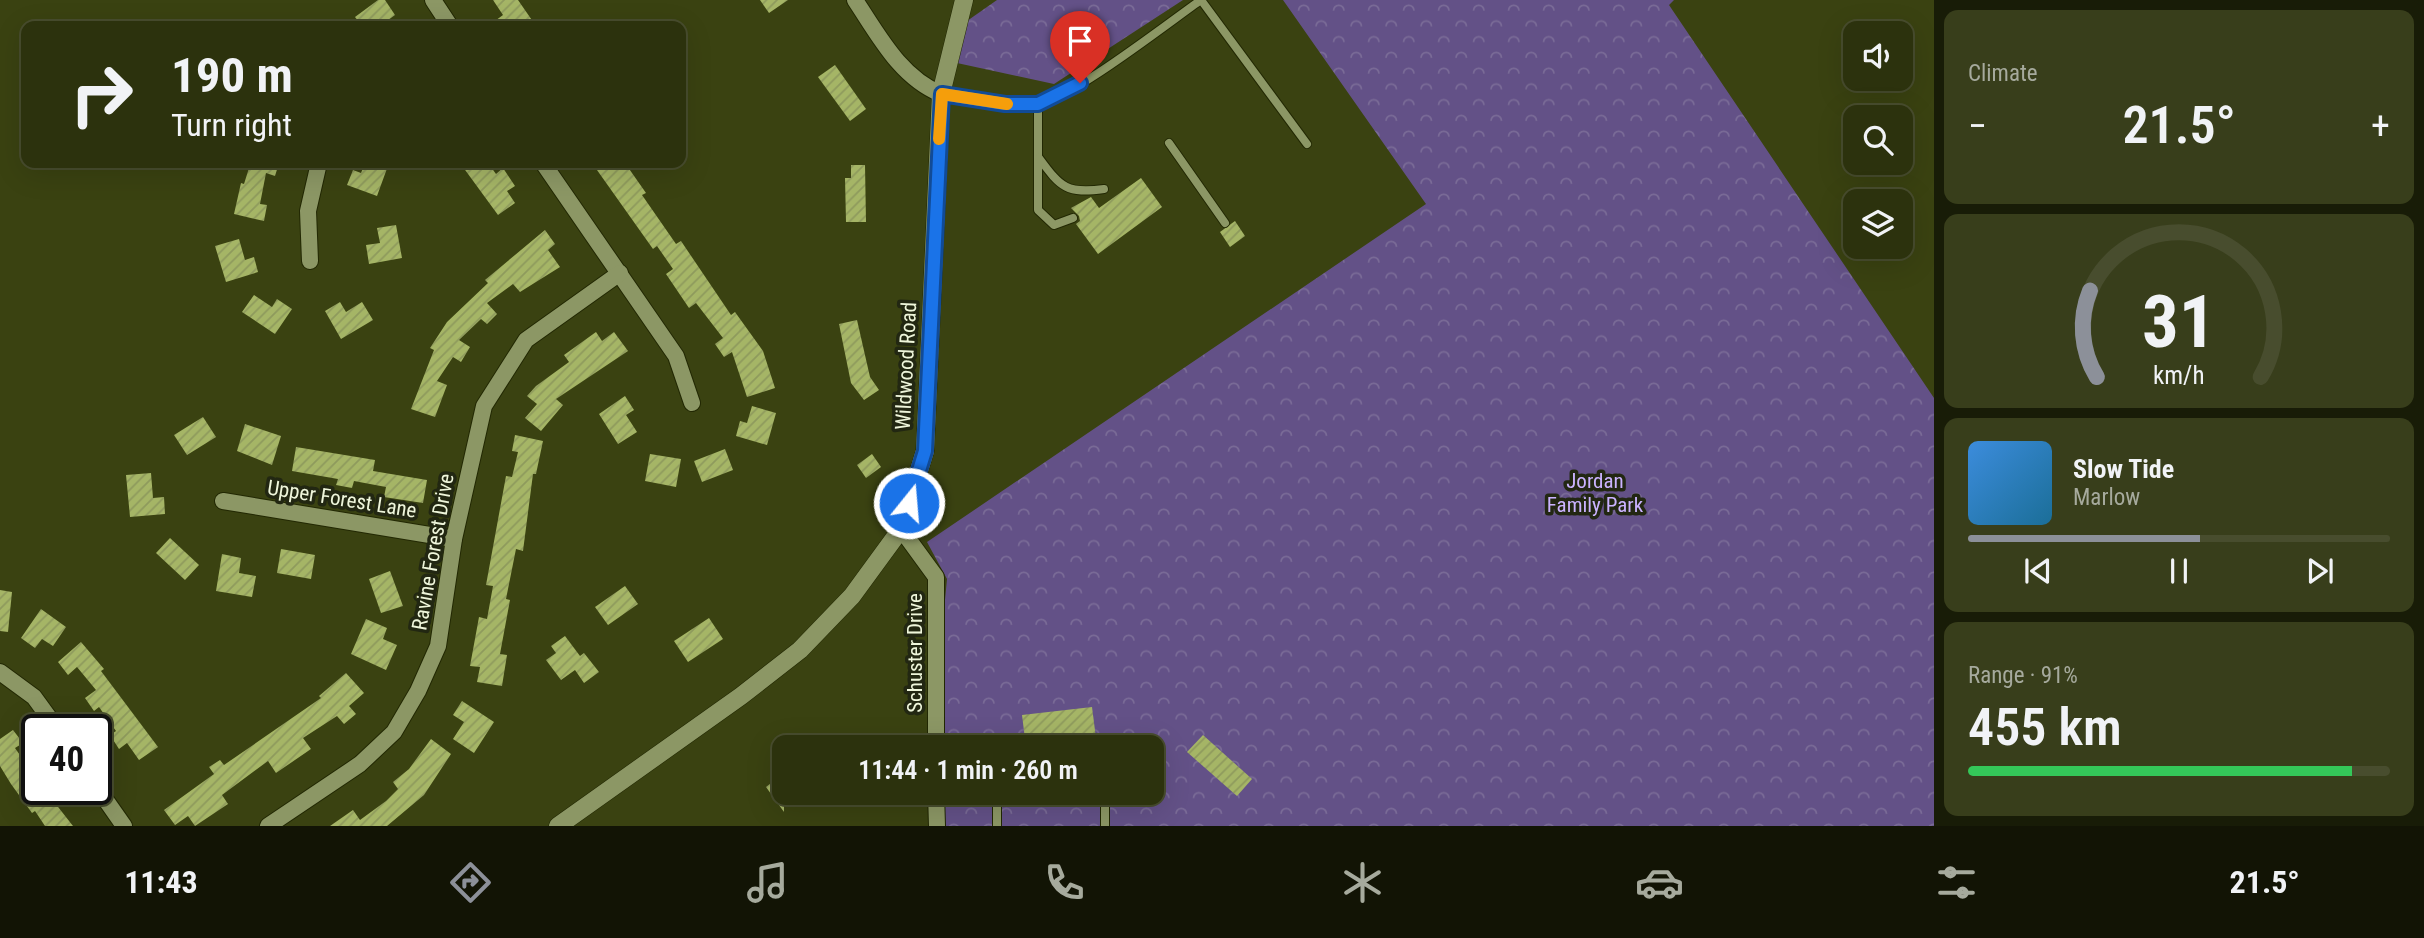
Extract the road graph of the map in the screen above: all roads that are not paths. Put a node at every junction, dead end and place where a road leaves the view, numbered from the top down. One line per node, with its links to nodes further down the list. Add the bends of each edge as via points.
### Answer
1 (433, 0): 4 (street)
2 (855, 0): 5 (street, via 918,84)
3 (964, 0): 5 (street, Wildwood Road)
4 (447, 21)
5 (942, 94): 6 (lane); 19 (street, Wildwood Road, via 925,451)
6 (1038, 104): 8 (lane, via 1080,83 1200,1); 9 (lane)
7 (1169, 143): 14 (lane)
8 (1307, 144)
9 (1039, 158): 12 (lane, via 1066,188 1077,193); 13 (lane, via 1038,210 1054,225)
10 (318, 168): 15 (street, via 308,211)
11 (546, 168): 16 (street)
12 (1104, 189)
13 (1073, 218)
14 (1225, 223)
15 (310, 261)
16 (620, 273): 17 (street, via 676,356); 20 (street, Ravine Forest Drive, via 526,340 484,406)
17 (692, 403)
18 (223, 501): 20 (street, Upper Forest Lane)
19 (901, 529): 23 (street, Schuster Drive, via 936,577); 30 (street, Wildwood Road, via 852,596 800,650)
20 (454, 539): 29 (street, Ravine Forest Drive, via 438,646 394,732 360,764)
21 (0, 672): 22 (street, via 34,697)
22 (46, 714)
23 (936, 735)
24 (109, 805): 28 (street)
25 (936, 805): 31 (street)
26 (997, 805): 32 (lane)
27 (1105, 805): 33 (lane)
28 (124, 826)
29 (268, 826)
30 (558, 826)
31 (937, 826)
32 (997, 826)
33 (1105, 826)

